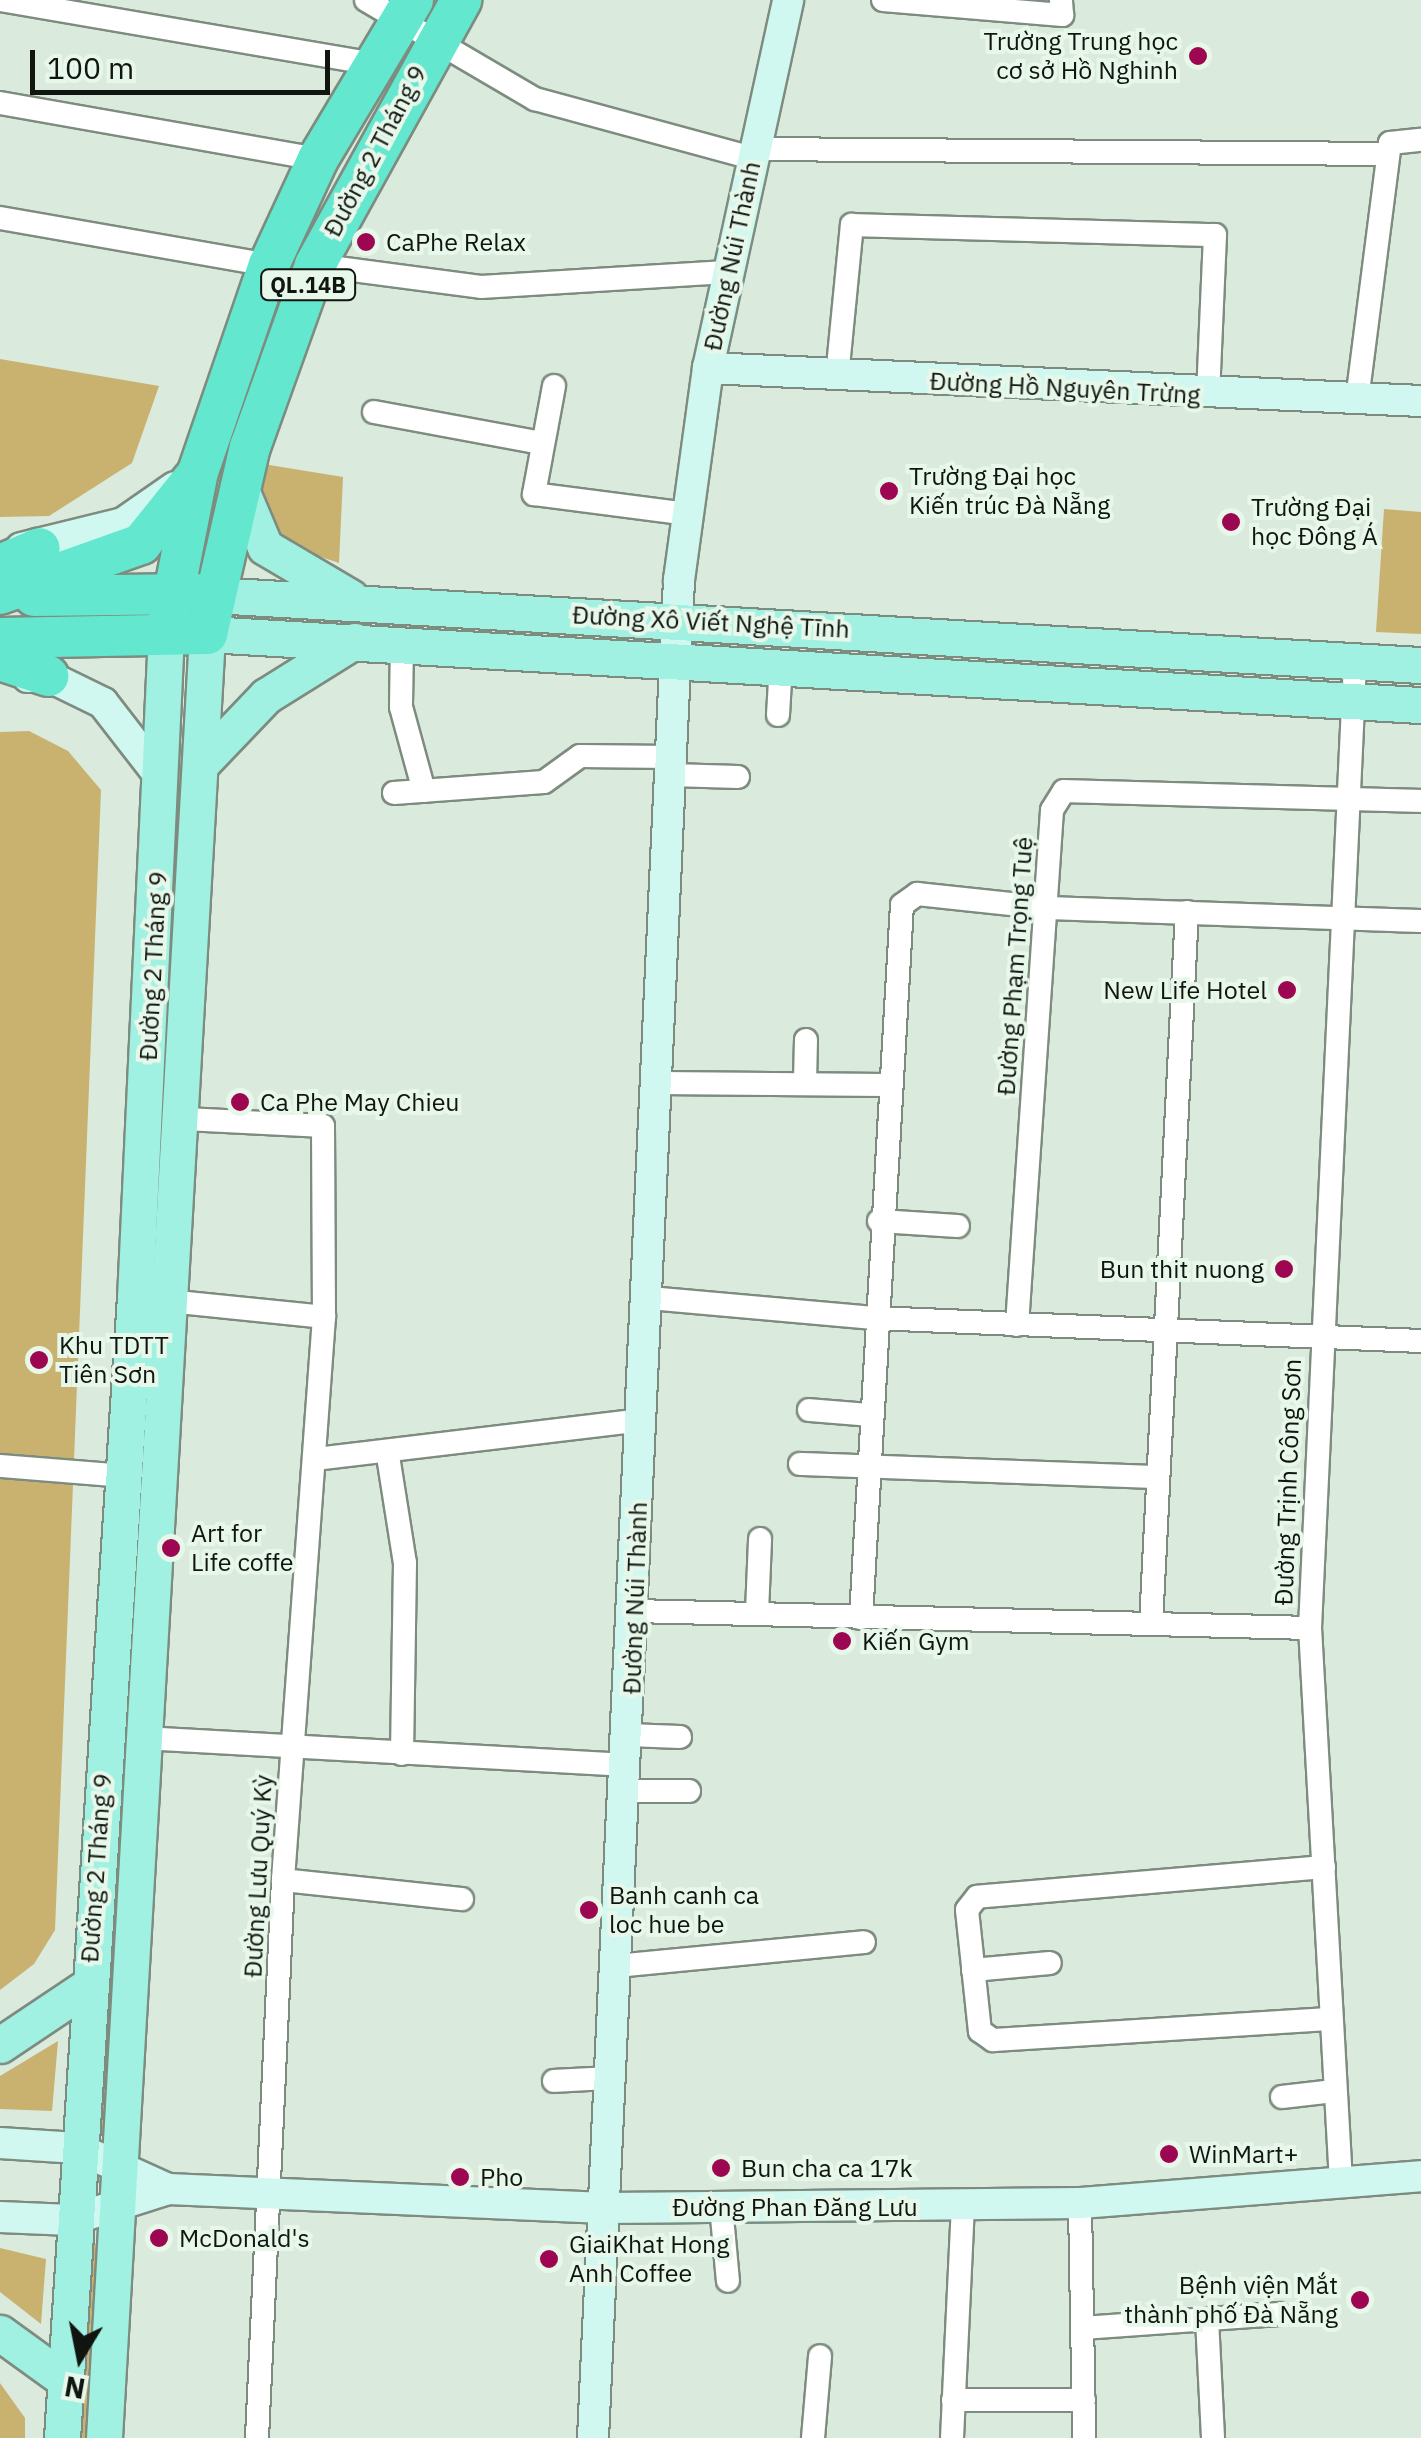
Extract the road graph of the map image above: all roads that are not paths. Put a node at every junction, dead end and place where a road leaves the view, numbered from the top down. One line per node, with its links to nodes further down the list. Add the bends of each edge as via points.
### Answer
1 (0, 0): 10 (street)
2 (366, 0): 8 (street)
3 (461, 0): 9 (highway, Đường 2 Tháng 9 / QL.14B)
4 (788, 0): 13 (street, Đường Núi Thành)
5 (883, 0): 7 (street)
6 (1062, 0): 7 (street, via 1062,15)
7 (954, 6)
8 (407, 9): 9 (street); 10 (highway, Đường 2 Tháng 9 / QL.14B)
9 (436, 39): 13 (street, via 535,99); 18 (highway, Đường 2 Tháng 9 / QL.14B)
10 (374, 64): 15 (highway, Đường 2 Tháng 9 / QL.14B)
11 (0, 103): 15 (street)
12 (1421, 140): 14 (street, via 1390,142)
13 (753, 153): 14 (street); 19 (street, Đường Núi Thành)
14 (1388, 154): 24 (street)
15 (318, 159): 17 (highway, Đường 2 Tháng 9 / QL.14B)
16 (0, 218): 17 (street)
17 (269, 265): 28 (highway, Đường 2 Tháng 9 / QL.14B)
18 (315, 265): 19 (street, via 481,288); 29 (highway, Đường 2 Tháng 9 / QL.14B)
19 (727, 272): 20 (street, Đường Núi Thành)
20 (708, 368): 21 (street, Đường Hồ Nguyên Trừng); 30 (street, Đường Núi Thành)
21 (837, 377): 23 (street, Đường Hồ Nguyên Trừng); 23 (street, via 852,226 1215,235)
22 (554, 386): 27 (street)
23 (1208, 394): 24 (street, Đường Hồ Nguyên Trừng)
24 (1358, 400): 25 (street, Đường Hồ Nguyên Trừng)
25 (1421, 401)
26 (374, 412): 27 (street)
27 (542, 443): 30 (street, via 534,494)
28 (198, 472): 31 (street, via 122,523); 33 (highway, Đường 2 Tháng 9 / QL.14B); 35 (highway, via 141,544)
29 (239, 485): 34 (highway, Đường 2 Tháng 9 / QL.14B); 36 (main road, via 265,547)
30 (688, 514): 37 (street, Đường Núi Thành)
31 (20, 548): 32 (highway)
32 (0, 566)
33 (171, 594): 34 (highway, Đường Xô Viết Nghệ Tĩnh); 35 (highway, Đường Xô Viết Nghệ Tĩnh); 38 (highway, QL.14B)
34 (213, 594): 36 (main road, Đường Xô Viết Nghệ Tĩnh); 39 (highway, QL.14B)
35 (0, 596)
36 (355, 600): 37 (main road, Đường Xô Viết Nghệ Tĩnh)
37 (676, 618): 43 (street, Đường Núi Thành); 45 (main road, Đường Xô Viết Nghệ Tĩnh)
38 (166, 633): 39 (highway, Đường Xô Viết Nghệ Tĩnh); 40 (highway, Đường Xô Viết Nghệ Tĩnh); 56 (main road, Đường 2 Tháng 9)
39 (207, 634): 41 (main road, Đường Xô Viết Nghệ Tĩnh); 53 (main road, Đường 2 Tháng 9)
40 (0, 638)
41 (354, 640): 42 (main road, Đường Xô Viết Nghệ Tĩnh); 53 (main road, via 266,696)
42 (402, 642): 43 (main road, Đường Xô Viết Nghệ Tĩnh); 57 (street, via 401,707)
43 (674, 657): 46 (main road, Đường Xô Viết Nghệ Tĩnh); 54 (street, Đường Núi Thành)
44 (0, 660): 48 (highway)
45 (1355, 662): 47 (main road, Đường Xô Viết Nghệ Tĩnh); 50 (street, Đường Trịnh Công Sơn)
46 (781, 663): 50 (main road, Đường Xô Viết Nghệ Tĩnh); 52 (street)
47 (1421, 665)
48 (48, 676): 49 (street); 56 (street, via 103,702)
49 (0, 677)
50 (1352, 702): 51 (main road, Đường Xô Viết Nghệ Tĩnh); 59 (street, Đường Trịnh Công Sơn)
51 (1421, 705)
52 (778, 715)
53 (202, 762): 69 (main road, Đường 2 Tháng 9)
54 (671, 766): 55 (street); 57 (street, via 580,756 544,782); 66 (street, Đường Núi Thành)
55 (738, 777)
56 (162, 779): 72 (main road, Đường 2 Tháng 9)
57 (424, 791): 58 (street)
58 (394, 794)
59 (1348, 797): 60 (street, Đường Phạm Trọng Tuệ); 61 (street, Đường Phạm Trọng Tuệ, via 1064,791 1052,810); 63 (street, Đường Trịnh Công Sơn)
60 (1421, 802)
61 (1048, 908): 62 (street); 68 (street, via 917,894 902,905); 77 (street, Đường Phạm Trọng Tuệ)
62 (1187, 912): 63 (street); 78 (street)
63 (1339, 919): 64 (street); 79 (street, Đường Trịnh Công Sơn)
64 (1421, 921)
65 (806, 1040): 67 (street)
66 (658, 1082): 67 (street); 73 (street, Đường Núi Thành)
67 (806, 1083): 68 (street)
68 (886, 1086): 70 (street)
69 (186, 1119): 74 (main road, Đường 2 Tháng 9); 75 (street, Đường Lưu Quý Kỳ, via 323,1126)
70 (879, 1221): 71 (street); 76 (street)
71 (958, 1226)
72 (135, 1298): 74 (street); 89 (main road, Đường 2 Tháng 9)
73 (649, 1298): 76 (street); 83 (street, Đường Núi Thành)
74 (176, 1301): 75 (street); 98 (main road, Đường 2 Tháng 9)
75 (324, 1317): 85 (street, Đường Lưu Quý Kỳ)
76 (874, 1318): 77 (street); 82 (street)
77 (1017, 1325): 78 (street)
78 (1166, 1328): 79 (street); 90 (street)
79 (1320, 1336): 80 (street); 96 (street, Đường Trịnh Công Sơn)
80 (1421, 1341)
81 (809, 1410): 82 (street)
82 (870, 1414): 88 (street)
83 (642, 1420): 84 (street); 92 (street, Đường Núi Thành)
84 (388, 1456): 85 (street); 100 (street, via 405,1563)
85 (315, 1459): 99 (street, Đường Lưu Quý Kỳ)
86 (800, 1464): 88 (street)
87 (0, 1466): 89 (street)
88 (868, 1468): 90 (street); 94 (street)
89 (124, 1476): 110 (main road, Đường 2 Tháng 9)
90 (1156, 1476): 95 (street)
91 (760, 1539): 93 (street)
92 (634, 1611): 93 (street, Đường Trịnh Công Sơn); 101 (street, Đường Núi Thành)
93 (758, 1612): 94 (street, Đường Trịnh Công Sơn)
94 (861, 1618): 95 (street, Đường Trịnh Công Sơn)
95 (1151, 1624): 96 (street, Đường Trịnh Công Sơn)
96 (1310, 1628): 103 (street)
97 (680, 1737): 101 (street)
98 (143, 1738): 99 (street); 119 (main road, Đường 2 Tháng 9)
99 (294, 1746): 100 (street); 104 (street, Đường Lưu Quý Kỳ)
100 (402, 1754): 101 (street)
101 (627, 1764): 102 (street); 108 (street, Đường Núi Thành)
102 (689, 1791)
103 (1324, 1868): 109 (street, via 977,1898 967,1910); 111 (street)
104 (283, 1880): 105 (street); 123 (street, Đường Lưu Quý Kỳ)
105 (462, 1899)
106 (864, 1942): 108 (street)
107 (1050, 1963): 109 (street)
108 (616, 1966): 113 (street, Đường Núi Thành)
109 (973, 1970): 111 (street, via 980,2031 993,2040)
110 (88, 1986): 112 (main road); 118 (main road, Đường 2 Tháng 9)
111 (1329, 2019): 115 (street)
112 (0, 2044)
113 (610, 2078): 114 (street); 128 (street, Đường Núi Thành)
114 (554, 2081)
115 (1334, 2091): 116 (street); 121 (street)
116 (1282, 2097)
117 (0, 2143): 118 (street, Đường Phan Đăng Lưu)
118 (78, 2148): 119 (street, Đường Phan Đăng Lưu); 130 (main road, Đường 2 Tháng 9)
119 (122, 2168): 122 (street, Đường Phan Đăng Lưu); 127 (main road, Đường 2 Tháng 9)
120 (1421, 2176): 121 (street, Đường Phan Đăng Lưu)
121 (1340, 2182): 124 (street, Đường Phan Đăng Lưu)
122 (168, 2189): 123 (street, Đường Phan Đăng Lưu); 127 (street, Đường Phan Đăng Lưu)
123 (273, 2195): 128 (street, Đường Phan Đăng Lưu); 142 (street, Đường Lưu Quý Kỳ)
124 (1080, 2202): 126 (street, Đường Phan Đăng Lưu); 134 (street)
125 (720, 2206): 126 (street, Đường Phan Đăng Lưu); 128 (street, Đường Phan Đăng Lưu); 131 (street)
126 (963, 2206): 138 (street)
127 (119, 2208): 130 (street, Đường Phan Đăng Lưu); 141 (main road, Đường 2 Tháng 9)
128 (605, 2208): 143 (street, Đường Núi Thành)
129 (0, 2217): 130 (street, Đường Phan Đăng Lưu)
130 (71, 2220): 137 (main road, Đường 2 Tháng 9)
131 (728, 2281)
132 (1278, 2314): 133 (street)
133 (1207, 2319): 134 (street); 147 (street)
134 (1083, 2328): 139 (street)
135 (0, 2333): 137 (main road)
136 (820, 2356): 144 (street)
137 (65, 2380): 140 (main road, Đường 2 Tháng 9)
138 (954, 2400): 139 (street); 145 (street)
139 (1084, 2400): 146 (street)
140 (62, 2438)
141 (104, 2438)
142 (257, 2438)
143 (593, 2438)
144 (814, 2438)
145 (952, 2438)
146 (1084, 2438)
147 (1212, 2438)

